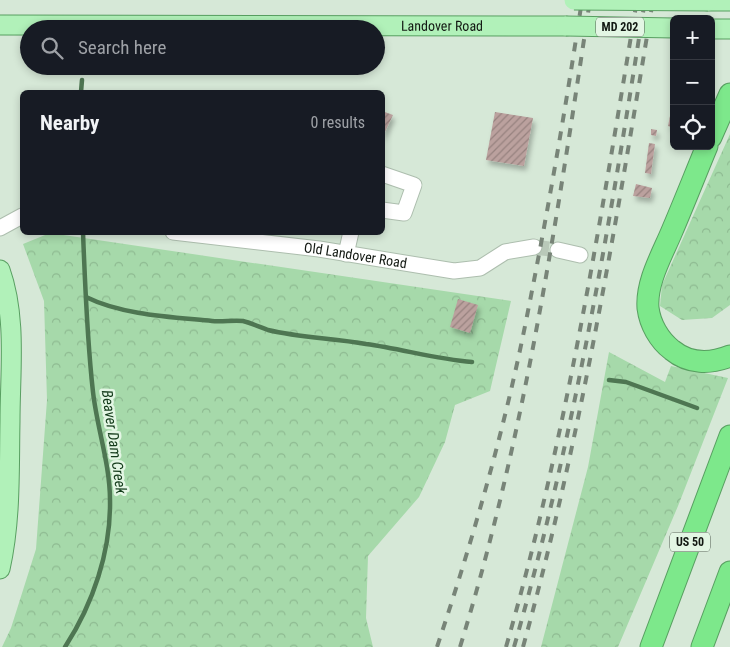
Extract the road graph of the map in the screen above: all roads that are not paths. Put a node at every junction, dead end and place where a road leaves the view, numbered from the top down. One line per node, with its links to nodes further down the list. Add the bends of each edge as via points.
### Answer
1 (574, 0): 2 (main road, MD 202, bridge)
2 (708, 1): 3 (main road, MD 202)
3 (730, 1)
4 (0, 24): 5 (main road, Landover Road / MD 202, bridge)
5 (20, 24)
6 (385, 25): 7 (main road, Landover Road / MD 202, bridge)
7 (670, 28)
8 (715, 29): 9 (main road)
9 (730, 29)
10 (730, 94): 11 (highway)
11 (715, 128)
12 (705, 150): 25 (highway, via 654,273 648,307 659,336 674,352 696,361 720,360)
13 (385, 175): 14 (street, via 414,185 404,213)
14 (385, 210)
15 (20, 217): 16 (street)
16 (0, 228)
17 (226, 235): 19 (street, Old Landover Road)
18 (350, 235): 22 (street)
19 (278, 238): 22 (street, Old Landover Road)
20 (534, 247): 22 (street, Old Landover Road, via 512,250 480,268 463,270 444,270)
21 (558, 250): 23 (street)
22 (346, 254)
23 (580, 254)
24 (0, 270): 26 (main road, via 10,310)
25 (730, 356)
26 (5, 424): 28 (main road, via 8,511)
27 (730, 436): 30 (highway, US 50)
28 (0, 569)
29 (730, 572): 31 (highway)
30 (651, 647)
31 (702, 647)

